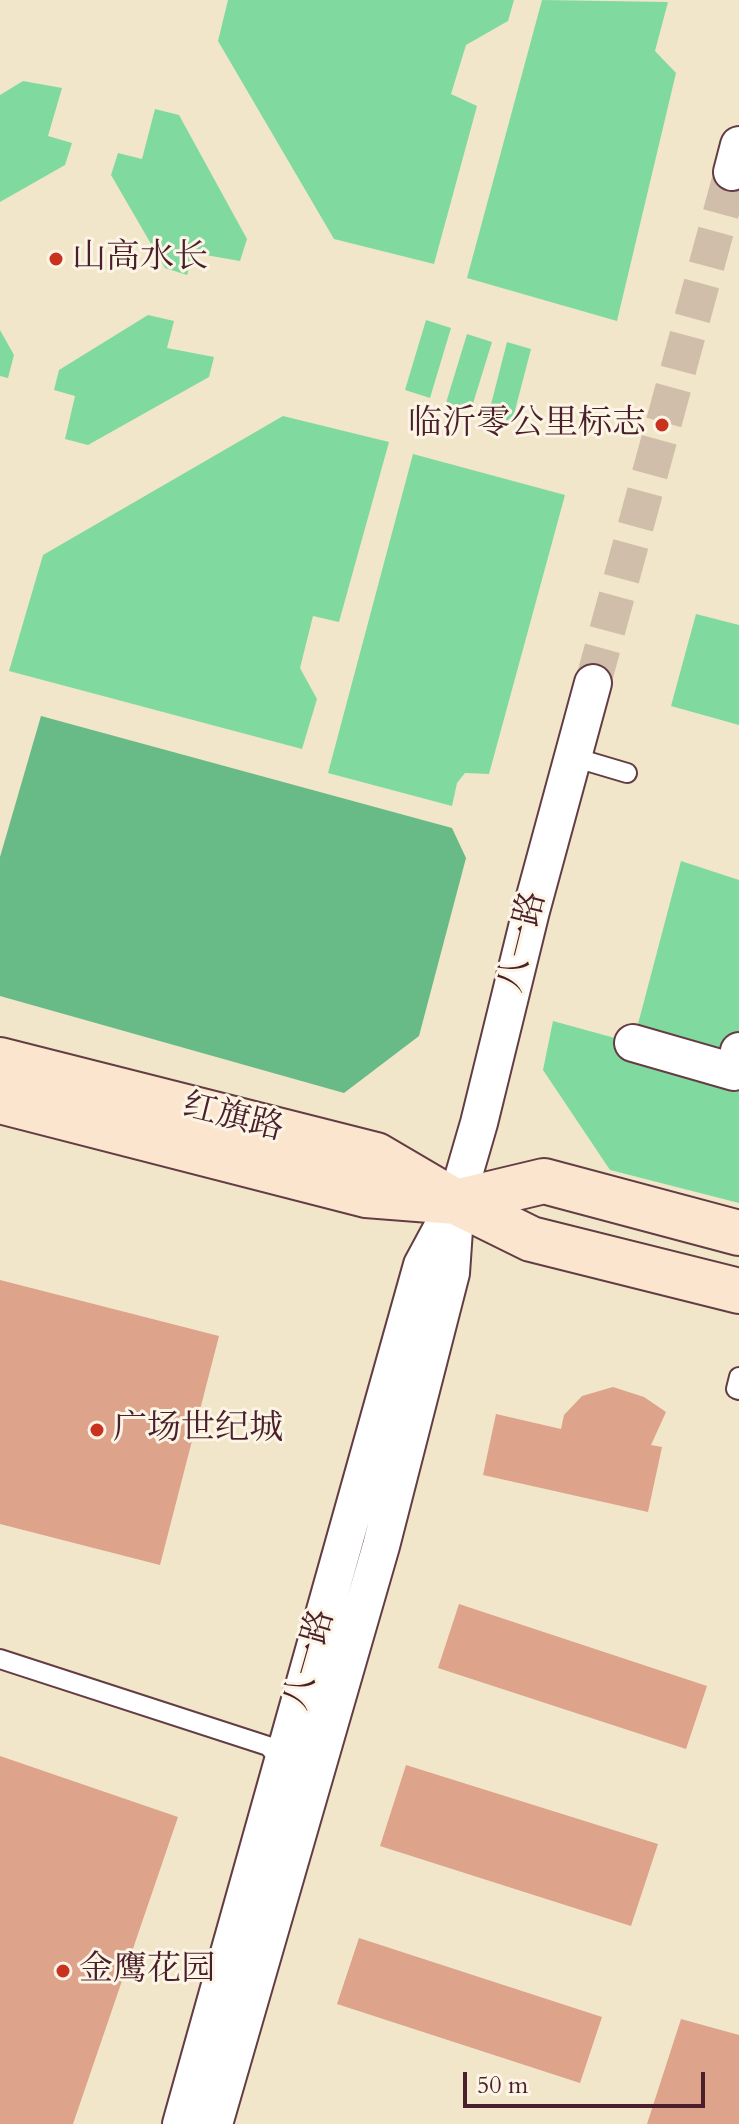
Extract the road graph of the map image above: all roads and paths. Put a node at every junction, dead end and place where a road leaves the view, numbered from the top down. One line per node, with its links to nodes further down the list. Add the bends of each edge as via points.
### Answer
1 (593, 683): 2 (street, 八一路)
2 (573, 757): 3 (lane); 8 (street, 八一路)
3 (627, 773)
4 (633, 1043): 5 (street, via 734,1072)
5 (739, 1051)
6 (0, 1060): 8 (street, 红旗路, via 376,1155)
7 (0, 1101): 8 (street, 红旗路, via 366,1195)
8 (456, 1202): 9 (street, 红旗路, via 544,1181); 10 (street, 红旗路, via 531,1239); 14 (street, 八一路, via 422,1265)
9 (739, 1233)
10 (739, 1291)
11 (739, 1377): 12 (lane)
12 (739, 1390)
13 (0, 1659): 14 (lane, via 268,1746)
14 (299, 1767): 15 (street, 八一路); 16 (street, 八一路)
15 (181, 2124)
16 (214, 2124)

